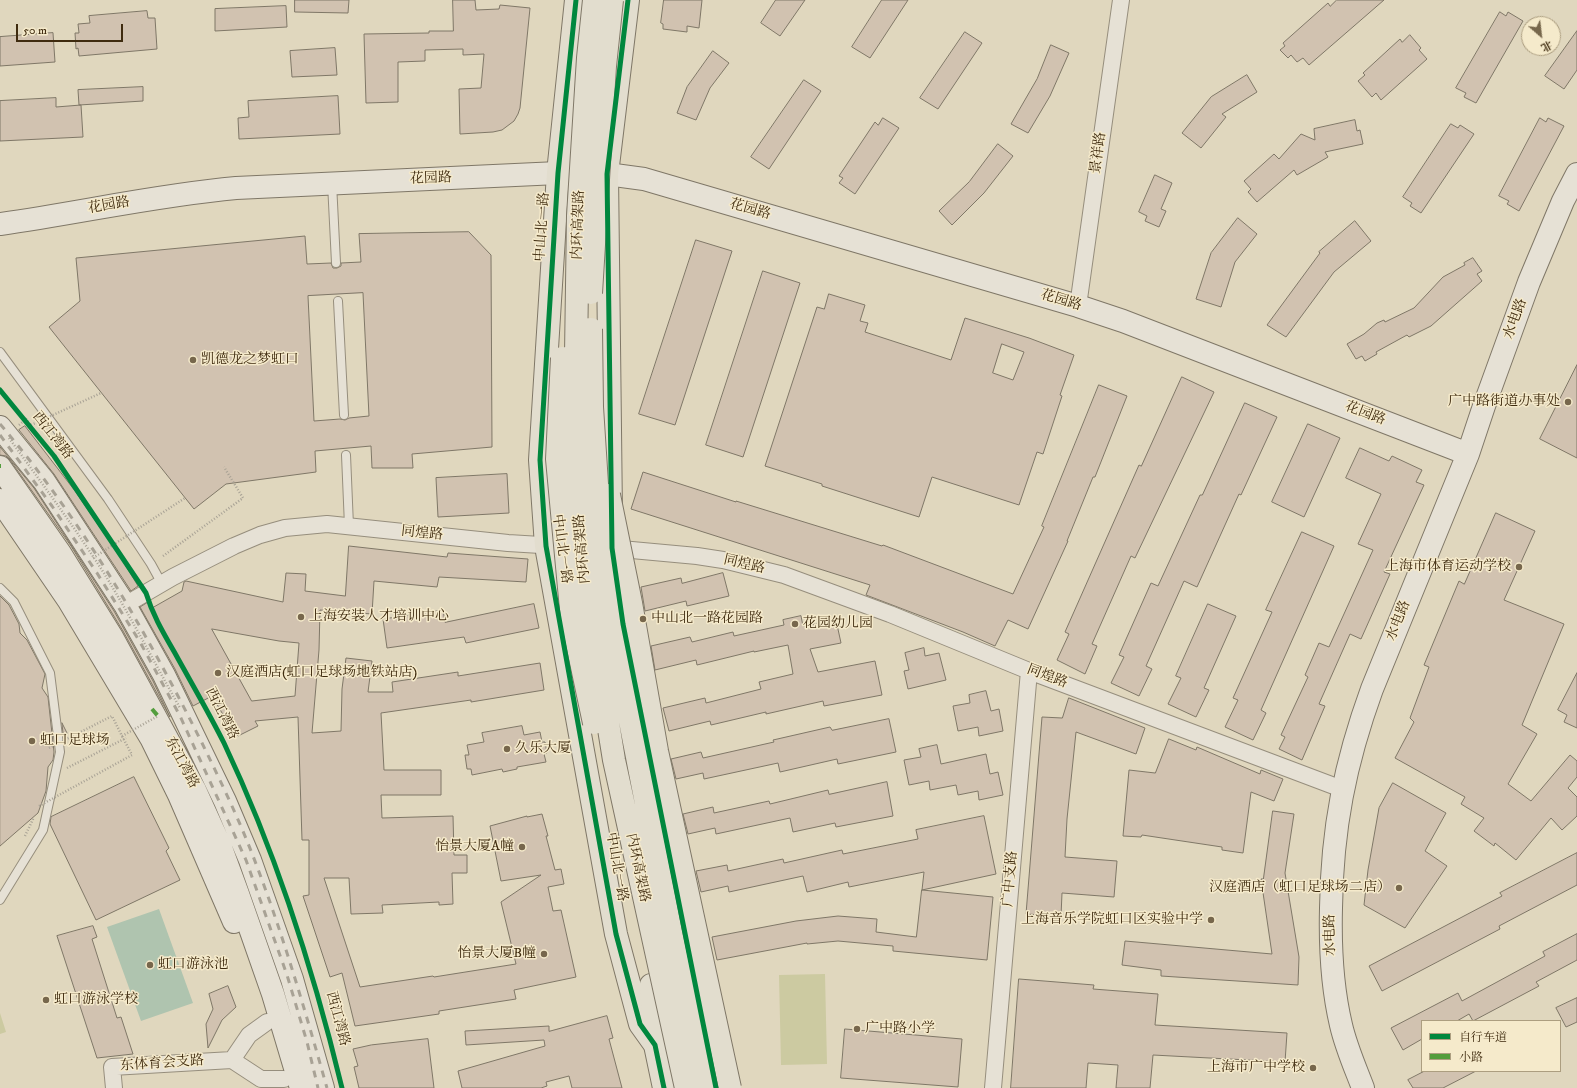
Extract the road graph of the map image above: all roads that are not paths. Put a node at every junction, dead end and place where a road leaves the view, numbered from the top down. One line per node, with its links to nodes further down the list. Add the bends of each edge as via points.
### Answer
1 (576, 0): 6 (main road, 中山北一路)
2 (594, 0): 10 (main road, 内环高架路, bridge)
3 (612, 0): 16 (main road, 内环高架路, bridge, via 591,297)
4 (628, 0): 7 (main road)
5 (1121, 0): 14 (street, 景祥路)
6 (558, 174): 7 (main road, 花园路); 9 (main road, 花园路); 24 (main road, 中山北一路, via 540,460)
7 (607, 174): 14 (main road, 花园路, via 644,179); 25 (main road)
8 (1577, 174): 19 (main road, 水电路, via 1529,282)
9 (332, 183): 11 (main road, 花园路, via 190,192); 12 (lane)
10 (578, 216): 33 (main road, bridge, via 561,362 557,459 572,620 651,985); 39 (main road, 内环高架路, bridge, via 575,424 583,567 614,760)
11 (5, 226)
12 (336, 263)
13 (338, 301): 17 (lane)
14 (1078, 306): 19 (main road, 花园路)
15 (0, 352): 26 (lane, via 108,499 151,564)
16 (592, 407): 40 (main road, 内环高架路, bridge, via 602,561 671,932); 42 (main road, bridge, via 657,751)
17 (344, 415)
18 (5, 433): 28 (main road, via 44,481)
19 (1468, 454): 30 (main road, 水电路, via 1372,689)
20 (346, 455): 23 (lane)
21 (0, 467): 35 (main road, 东江湾路, via 60,553 112,637 195,790 222,852 273,994)
22 (0, 500): 32 (main road, 东江湾路, via 69,601 151,738 179,794 236,927)
23 (349, 526): 24 (street, 同煌路); 26 (street, 同煌路, via 327,524 284,528 234,546)
24 (546, 546): 25 (street, 同煌路); 33 (main road, 中山北一路, via 616,934 640,1024)
25 (612, 548): 29 (street, 同煌路, via 723,560 784,575); 41 (main road, via 623,624)
26 (168, 581): 28 (street, 同煌路)
27 (0, 588): 31 (lane, via 14,602 50,673 60,752 43,830)
28 (125, 605): 37 (main road, via 164,675 250,860 292,979)
29 (1029, 670): 30 (street, 同煌路); 43 (street, 广中支路)
30 (1342, 789): 44 (main road, 水电路, via 1333,850 1332,962 1341,1025)
31 (0, 900)
32 (267, 1022): 34 (street, via 249,1035); 35 (main road, 东江湾路)
33 (654, 1045): 38 (main road, 中山北一路)
34 (232, 1060): 35 (street, via 261,1079); 36 (street, 东体育会支路, via 112,1067)
35 (290, 1085)
36 (114, 1088)
37 (323, 1088)
38 (664, 1088)
39 (686, 1088)
40 (705, 1088)
41 (716, 1088)
42 (730, 1088)
43 (993, 1088)
44 (1363, 1088)

